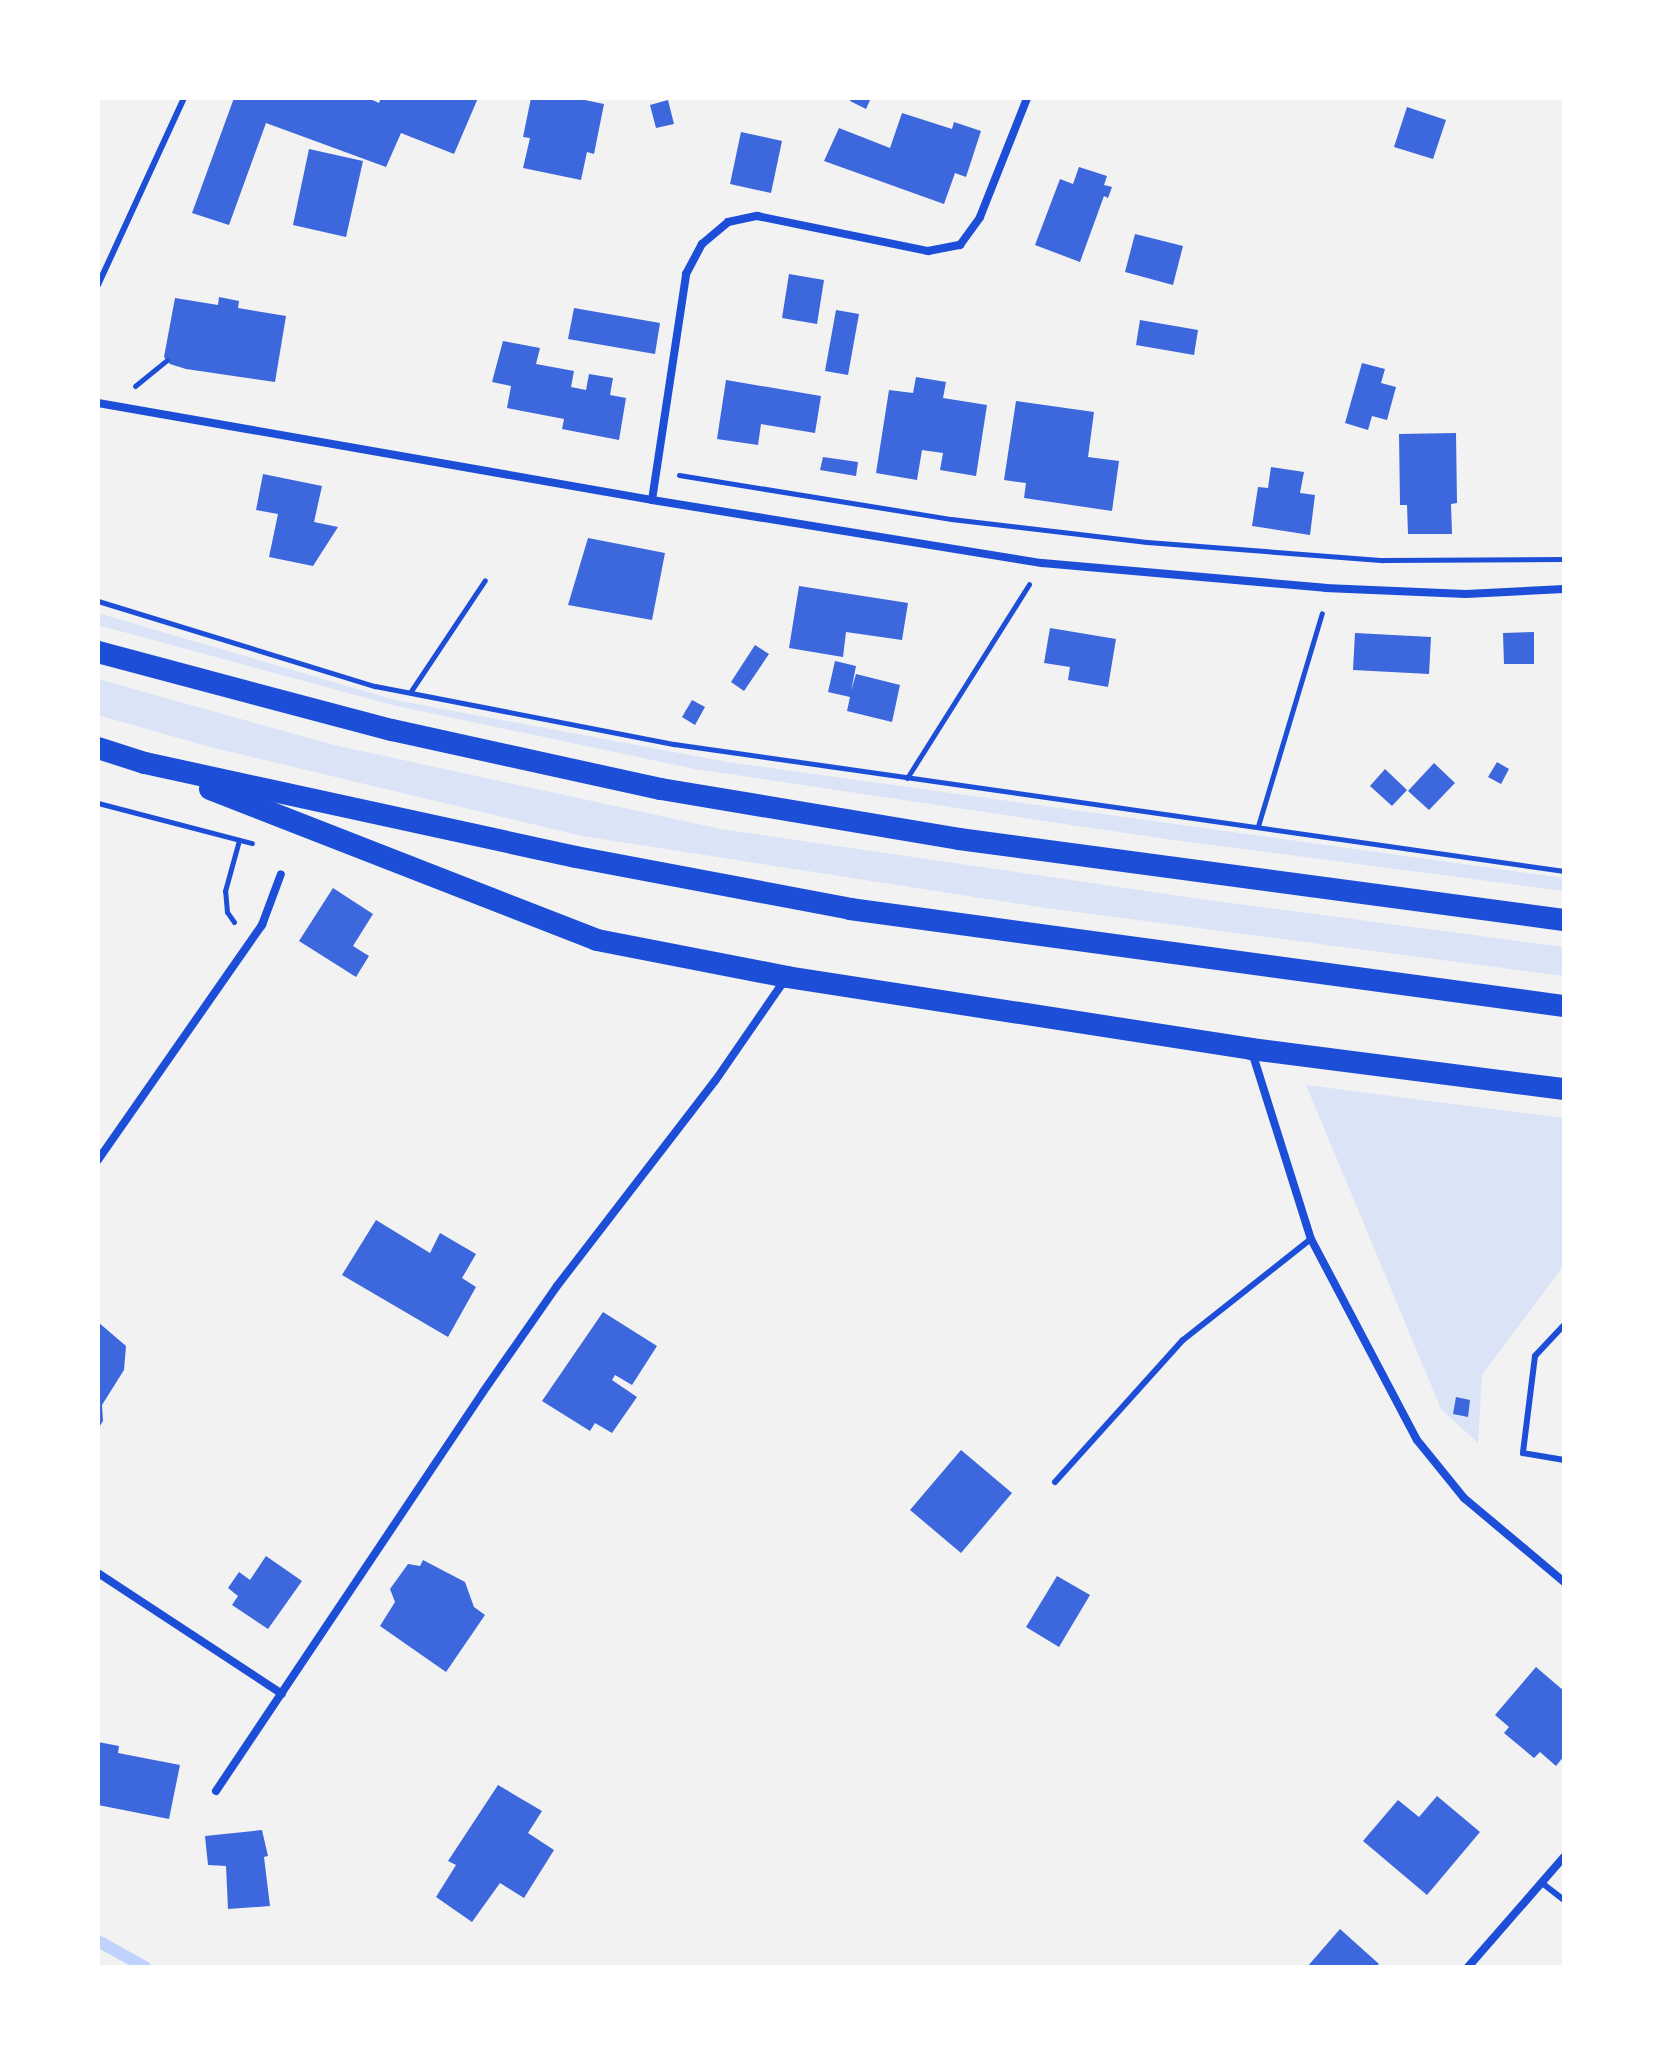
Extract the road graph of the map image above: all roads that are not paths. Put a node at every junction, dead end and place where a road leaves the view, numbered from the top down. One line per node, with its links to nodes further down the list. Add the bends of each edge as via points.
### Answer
1 (184, 98): 3 (lane)
2 (1027, 98): 5 (street, via 980,217 960,245 928,251 757,216 728,222 702,244 686,274)
3 (98, 285)
4 (98, 403): 5 (street)
5 (652, 500): 6 (street, via 1042,563 1325,588 1466,594)
6 (1564, 589)
7 (98, 652): 11 (highway, via 392,730 661,789 959,839)
8 (98, 748): 9 (highway)
9 (145, 763): 12 (highway, via 597,940); 13 (highway, via 576,857 850,909)
10 (281, 874): 16 (street, via 262,925)
11 (1564, 920)
12 (787, 977): 14 (highway); 23 (street, via 715,1081 540,1310)
13 (1564, 1006)
14 (1251, 1049): 15 (highway); 17 (street)
15 (1564, 1089)
16 (98, 1160)
17 (1311, 1239): 20 (lane, via 1183,1340); 22 (street, via 1417,1440 1464,1498)
18 (1564, 1325): 19 (lane, via 1535,1356 1523,1453)
19 (1564, 1460)
20 (1055, 1482)
21 (98, 1573): 23 (street)
22 (1564, 1582)
23 (282, 1694): 24 (street)
24 (216, 1791)
25 (1563, 1860): 26 (street)
26 (1542, 1883): 27 (lane); 28 (street)
27 (1564, 1900)
28 (1468, 1967)

